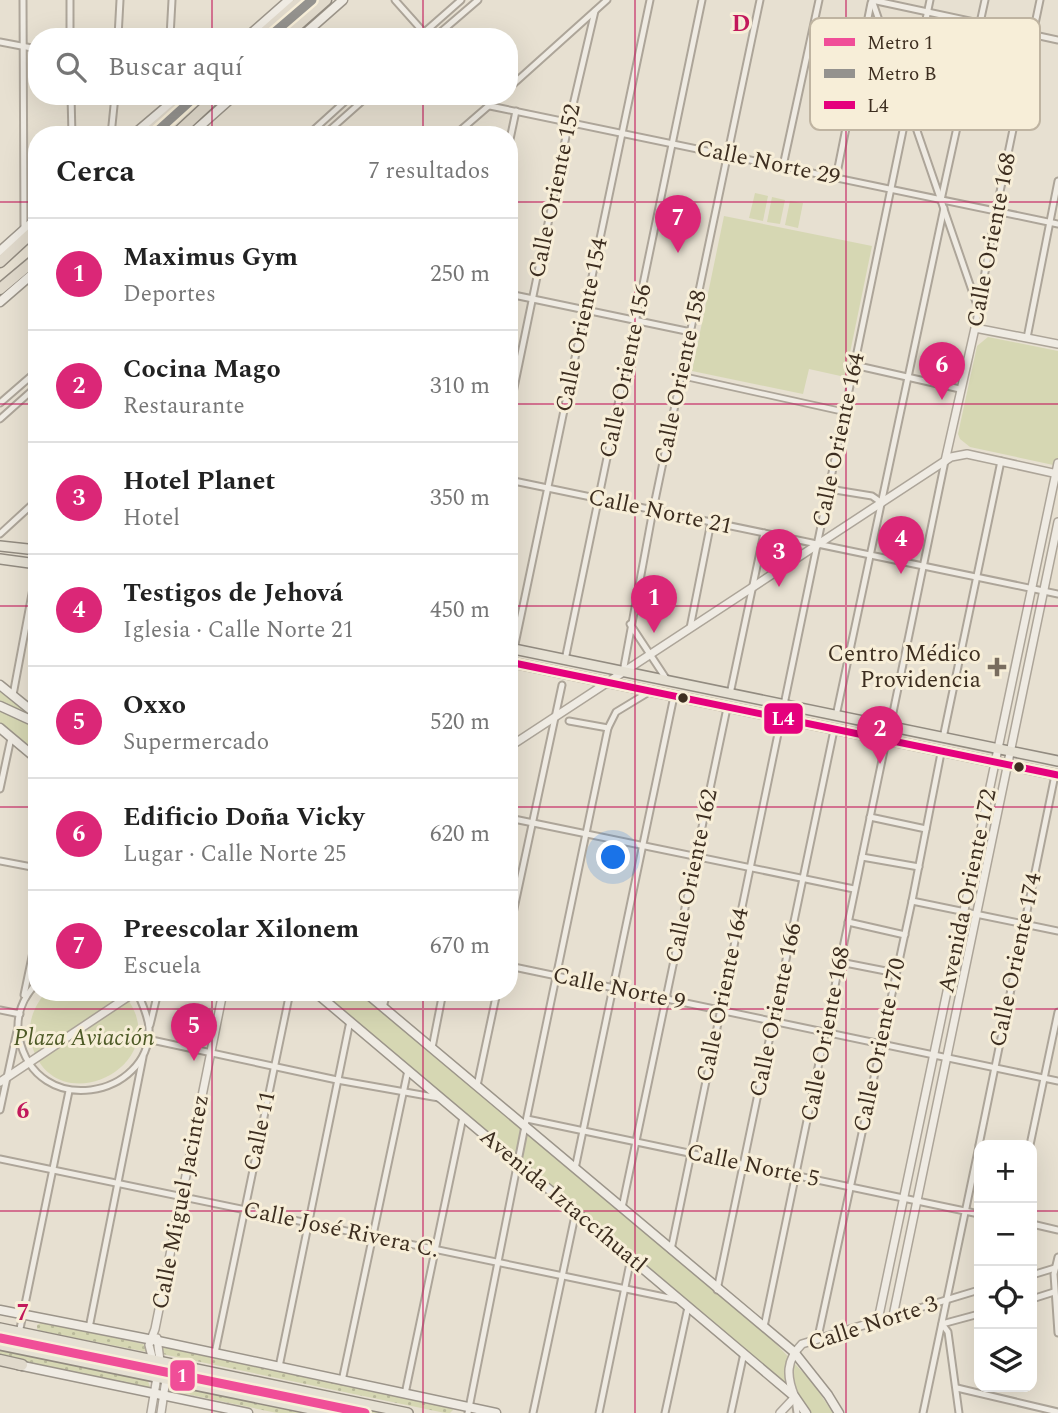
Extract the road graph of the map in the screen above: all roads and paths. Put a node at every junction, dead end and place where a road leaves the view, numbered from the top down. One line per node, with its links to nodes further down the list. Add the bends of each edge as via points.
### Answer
1 (23, 0): 45 (street)
2 (70, 0): 31 (street)
3 (120, 0): 32 (street)
4 (172, 0): 33 (street)
5 (289, 0): 21 (main road)
6 (302, 0): 35 (highway)
7 (326, 0): 36 (highway)
8 (342, 0): 37 (main road)
9 (395, 0): 38 (street)
10 (461, 0): 39 (street)
11 (478, 0): 40 (street)
12 (607, 0): 22 (street)
13 (650, 0): 75 (street, Calle Oriente 154)
14 (702, 0): 76 (street, Calle Oriente 156)
15 (760, 0): 77 (street, Calle Oriente 158)
16 (819, 0): 24 (street)
17 (872, 0): 23 (street); 25 (street); 26 (street)
18 (930, 0): 23 (street, Calle Oriente 164)
19 (985, 0): 29 (street)
20 (1040, 0): 30 (street, Calle Oriente 168)
21 (281, 3): 34 (main road)
22 (595, 11): 47 (street); 59 (street, Calle Oriente 152)
23 (928, 12): 27 (street, Calle Oriente 164); 28 (street)
24 (815, 18)
25 (868, 18)
26 (878, 18)
27 (927, 18)
28 (956, 18)
29 (981, 18)
30 (1036, 18)
31 (71, 28)
32 (118, 28)
33 (170, 28)
34 (256, 28)
35 (269, 28)
36 (294, 28)
37 (311, 28)
38 (418, 28)
39 (431, 28)
40 (445, 28)
41 (1040, 36): 42 (street)
42 (1058, 40)
43 (0, 42): 45 (street)
44 (810, 42): 78 (street)
45 (23, 46): 46 (street); 88 (street)
46 (28, 47)
47 (518, 80)
48 (72, 105): 60 (street)
49 (114, 105): 61 (street)
50 (168, 105): 57 (main road)
51 (181, 105): 63 (highway)
52 (207, 105): 64 (highway)
53 (224, 105): 65 (main road)
54 (341, 105): 66 (street)
55 (358, 105): 67 (street)
56 (489, 106): 58 (street, Calle Norte 29); 68 (street)
57 (166, 107): 62 (main road)
58 (516, 111): 59 (street, Calle Norte 29); 69 (street)
59 (569, 122): 75 (street, Calle Norte 29); 96 (street, Calle Oriente 152)
60 (72, 126)
61 (112, 126)
62 (144, 126)
63 (156, 126)
64 (185, 126)
65 (200, 126)
66 (318, 126)
67 (334, 126)
68 (466, 126)
69 (513, 126)
70 (846, 130): 79 (street)
71 (903, 130): 81 (street, Calle Oriente 164)
72 (916, 130): 82 (street)
73 (956, 130): 82 (street)
74 (1013, 130): 84 (street, Calle Oriente 168)
75 (622, 133): 76 (street, Calle Norte 29); 99 (street, Calle Oriente 154)
76 (673, 144): 77 (street, Calle Norte 29); 100 (street, Calle Oriente 156)
77 (728, 155): 78 (street, Calle Norte 29); 102 (street, Calle Oriente 158)
78 (783, 166): 79 (street, Calle Norte 29)
79 (836, 178): 81 (street, Calle Norte 29)
80 (1058, 181): 85 (street)
81 (890, 189): 82 (street, Calle Norte 29); 105 (street, Calle Oriente 164)
82 (941, 200): 83 (street); 84 (street, Calle Norte 29)
83 (944, 208): 98 (street); 108 (street)
84 (996, 211): 85 (street, Calle Norte 29); 98 (street, Calle Oriente 168)
85 (1049, 222): 86 (street, Calle Norte 29); 103 (street)
86 (1058, 224)
87 (28, 226): 88 (main road)
88 (24, 230): 90 (main road)
89 (28, 237): 91 (highway)
90 (0, 251)
91 (0, 262)
92 (28, 268): 94 (highway)
93 (28, 271): 97 (main road)
94 (0, 289)
95 (518, 296): 96 (street)
96 (533, 298): 99 (street); 106 (street, Calle Oriente 152)
97 (0, 302)
98 (979, 309): 101 (street, Calle Oriente 168)
99 (585, 310): 100 (street); 120 (street, Calle Oriente 154)
100 (636, 321): 102 (street); 122 (street, Calle Oriente 156)
101 (975, 328): 103 (street); 110 (street, Calle Oriente 168)
102 (691, 332): 107 (street, Calle Oriente 158)
103 (1027, 338): 104 (street)
104 (1058, 344)
105 (854, 365): 108 (street); 113 (street, Calle Oriente 164)
106 (518, 369)
107 (682, 376): 113 (street); 125 (street, Calle Oriente 158)
108 (907, 377): 110 (street); 123 (street)
109 (28, 379): 112 (street)
110 (960, 389): 115 (street, Calle Oriente 168)
111 (28, 394): 114 (street)
112 (0, 403)
113 (845, 412): 121 (street, Calle Oriente 164)
114 (0, 419)
115 (946, 461): 116 (street, via 967,454); 123 (street); 136 (street, Calle Oriente 168)
116 (1001, 461): 118 (street); 137 (street)
117 (1058, 463): 118 (street, Avenida Oriente 172)
118 (1057, 473): 139 (street, Avenida Oriente 172)
119 (518, 483): 120 (street, Calle Norte 21)
120 (548, 488): 122 (street, Calle Norte 21); 143 (street, Calle Oriente 154)
121 (829, 489): 123 (street, via 872,496); 130 (street, Calle Oriente 164)
122 (599, 499): 125 (street, Calle Norte 21); 148 (street, Calle Oriente 156)
123 (882, 503): 130 (street); 133 (street)
124 (28, 508): 129 (street)
125 (653, 510): 126 (street, Calle Norte 21); 144 (street, Calle Oriente 158)
126 (710, 522): 128 (street, Calle Norte 21); 145 (street)
127 (1058, 522): 140 (street, Avenida Oriente 172)
128 (764, 533): 130 (street, Calle Norte 21); 138 (street)
129 (0, 534)
130 (817, 545): 133 (street, Calle Norte 21); 138 (street); 159 (street, Calle Oriente 164)
131 (0, 546): 132 (main road)
132 (28, 549)
133 (871, 555): 136 (street, Calle Norte 21); 164 (street)
134 (0, 559): 135 (main road)
135 (28, 564)
136 (923, 566): 137 (street, Calle Norte 21); 168 (street, Calle Oriente 168)
137 (977, 578): 139 (street, Calle Norte 21); 173 (street)
138 (754, 586): 145 (street); 156 (street)
139 (1031, 589): 140 (street, Calle Norte 21); 176 (street, Avenida Oriente 172)
140 (1042, 591): 141 (street, Calle Norte 21); 177 (street, Avenida Oriente 172)
141 (1058, 594)
142 (28, 614): 157 (street)
143 (518, 619)
144 (630, 624): 147 (street); 150 (street, Calle Oriente 158)
145 (690, 628): 147 (street)
146 (518, 650): 148 (main road)
147 (651, 654): 150 (street); 151 (street)
148 (565, 660): 150 (main road)
149 (518, 665): 152 (main road)
150 (623, 672): 151 (main road); 152 (street)
151 (667, 681): 156 (main road)
152 (608, 683): 155 (main road); 163 (street)
153 (0, 685): 157 (main road)
154 (562, 685): 163 (street)
155 (650, 691): 158 (main road); 170 (street, via 616,712)
156 (730, 694): 159 (main road)
157 (13, 695): 161 (main road)
158 (674, 696): 162 (main road); 190 (street)
159 (783, 705): 164 (main road); 166 (street, Calle Oriente 164)
160 (0, 706): 165 (main road)
161 (28, 708)
162 (727, 708): 166 (main road); 191 (street, Calle Oriente 162)
163 (556, 716): 174 (street); 187 (street)
164 (836, 716): 168 (main road)
165 (28, 719)
166 (780, 719): 171 (main road); 195 (street, Calle Oriente 164)
167 (569, 721): 170 (street)
168 (890, 727): 173 (main road)
169 (0, 728): 172 (main road)
170 (608, 728): 189 (street)
171 (834, 730): 175 (main road); 197 (street, Calle Oriente 166)
172 (11, 738): 178 (main road); 184 (street)
173 (943, 738): 176 (main road)
174 (518, 741)
175 (886, 741): 179 (main road); 185 (street, Calle Oriente 168)
176 (998, 749): 177 (main road); 181 (street, Avenida Oriente 172)
177 (1009, 751): 180 (main road); 182 (street, Avenida Oriente 172)
178 (28, 752)
179 (941, 753): 181 (main road); 188 (street, Calle Oriente 170)
180 (1058, 759)
181 (994, 763): 182 (main road); 201 (street, Avenida Oriente 172)
182 (1006, 766): 183 (main road); 202 (street, Avenida Oriente 172)
183 (1057, 775): 204 (street, Calle Oriente 174)
184 (0, 789)
185 (870, 817): 188 (street); 192 (street, Calle Oriente 168)
186 (518, 820): 187 (street)
187 (532, 823): 189 (street); 199 (street)
188 (926, 829): 196 (street, Calle Oriente 170)
189 (586, 834): 190 (street); 211 (street)
190 (643, 846): 191 (street); 212 (street)
191 (696, 857): 195 (street); 215 (street, Calle Oriente 162)
192 (862, 857): 196 (street); 198 (street, Calle Oriente 168)
193 (0, 861): 194 (street)
194 (28, 866)
195 (749, 867): 197 (street); 228 (street, Calle Oriente 164)
196 (919, 867): 200 (street, Calle Oriente 170)
197 (804, 878): 198 (street); 232 (street, Calle Oriente 166)
198 (854, 888): 203 (street, Calle Oriente 168)
199 (518, 889)
200 (912, 901): 201 (street); 206 (street, Calle Oriente 170)
201 (964, 912): 202 (street); 240 (street, Avenida Oriente 172)
202 (976, 914): 204 (street); 242 (street, Avenida Oriente 172)
203 (848, 922): 206 (street); 207 (street, Calle Oriente 168)
204 (1023, 923): 205 (street); 245 (street, Calle Oriente 174)
205 (1058, 931)
206 (905, 934): 209 (street, Calle Oriente 170)
207 (840, 962): 209 (street); 235 (street, Calle Oriente 168)
208 (518, 969): 211 (street, Calle Norte 9)
209 (896, 972): 237 (street, Calle Oriente 170)
210 (28, 977): 214 (street)
211 (556, 977): 212 (street, Calle Norte 9); 257 (street)
212 (613, 988): 215 (street, Calle Norte 9); 258 (street)
213 (28, 993): 214 (street)
214 (24, 997): 230 (street)
215 (666, 999): 228 (street, Calle Norte 9); 261 (street, Calle Oriente 162)
216 (122, 1001): 243 (street)
217 (141, 1001): 233 (street)
218 (156, 1001): 233 (street)
219 (221, 1001): 239 (street, Calle Miguel Jacintez)
220 (288, 1001): 244 (street, Calle 11)
221 (326, 1001): 231 (main road, Avenida Iztaccíhuatl)
222 (375, 1001): 226 (main road, Avenida Iztaccíhuatl)
223 (385, 1001): 226 (street)
224 (441, 1001): 238 (street)
225 (495, 1001): 251 (street)
226 (383, 1008): 238 (main road, Avenida Iztaccíhuatl)
227 (0, 1010): 230 (street)
228 (719, 1010): 232 (street, Calle Norte 9); 262 (street, Calle Oriente 164)
229 (1058, 1012): 247 (street)
230 (20, 1014): 234 (street)
231 (350, 1021): 246 (main road, Avenida Iztaccíhuatl); 249 (street)
232 (774, 1021): 235 (street, Calle Norte 9); 265 (street, Calle Oriente 166)
233 (149, 1028): 236 (street)
234 (18, 1029): 243 (street); 248 (street)
235 (826, 1031): 237 (street, Calle Norte 9); 269 (street, Calle Oriente 168)
236 (147, 1040): 239 (street); 241 (street)
237 (880, 1044): 240 (street, Calle Norte 9); 271 (street, Calle Oriente 170)
238 (432, 1048): 251 (main road, Avenida Iztaccíhuatl)
239 (211, 1054): 244 (street); 272 (street, Calle Miguel Jacintez)
240 (935, 1055): 242 (street, Calle Norte 9); 273 (street, Avenida Oriente 172)
241 (143, 1057): 252 (street, via 103,1088); 270 (street)
242 (945, 1058): 245 (street, Calle Norte 9); 274 (street, Avenida Oriente 172)
243 (28, 1063): 248 (street); 252 (street, via 53,1085)
244 (273, 1067): 249 (street); 276 (street, Calle 11)
245 (994, 1068): 247 (street, Calle Norte 9); 259 (street, Calle Oriente 174)
246 (408, 1070): 253 (street); 254 (main road, Avenida Iztaccíhuatl)
247 (1044, 1078): 250 (street, Calle Norte 9); 260 (street)
248 (3, 1080): 255 (street)
249 (337, 1080): 253 (street); 280 (street)
250 (1058, 1081)
251 (477, 1086): 257 (main road, Avenida Iztaccíhuatl)
252 (69, 1091): 267 (street)
253 (401, 1092): 254 (street); 283 (street)
254 (441, 1098): 256 (main road, Avenida Iztaccíhuatl)
255 (0, 1111)
256 (463, 1117): 264 (main road, Avenida Iztaccíhuatl); 284 (street)
257 (526, 1122): 258 (street, Calle Norte 5); 264 (street); 266 (main road, Avenida Iztaccíhuatl)
258 (583, 1131): 261 (street, Calle Norte 5); 266 (street)
259 (980, 1140)
260 (1031, 1140)
261 (636, 1142): 262 (street, Calle Norte 5); 275 (street, Calle Oriente 162)
262 (691, 1154): 265 (street, Calle Norte 5); 285 (street, Calle Oriente 164)
263 (0, 1159): 267 (street, Calle José Rivera C.)
264 (518, 1164): 277 (main road, Avenida Iztaccíhuatl); 288 (street)
265 (743, 1164): 269 (street, Calle Norte 5); 293 (street, Calle Oriente 166)
266 (575, 1169): 275 (main road, Avenida Iztaccíhuatl)
267 (54, 1170): 270 (street, Calle José Rivera C.); 300 (street)
268 (974, 1173): 278 (street, Calle Oriente 174)
269 (797, 1175): 271 (street, Calle Norte 5); 305 (street, Calle Oriente 168)
270 (117, 1183): 272 (street, Calle José Rivera C.); 307 (street)
271 (849, 1186): 273 (street, Calle Norte 5); 310 (street, Calle Oriente 170)
272 (181, 1196): 276 (street, Calle José Rivera C.); 311 (street, Calle Miguel Jacintez)
273 (904, 1198): 274 (street, Calle Norte 5); 303 (street, Avenida Oriente 172)
274 (917, 1201): 278 (street, Calle Norte 5); 302 (street, Avenida Oriente 172)
275 (622, 1208): 285 (main road, Avenida Iztaccíhuatl)
276 (243, 1209): 280 (street, Calle José Rivera C.); 315 (street, Calle 11)
277 (576, 1211): 287 (main road, Avenida Iztaccíhuatl); 291 (street)
278 (967, 1212): 279 (street, Calle Norte 5); 297 (street, Calle Oriente 174)
279 (974, 1213)
280 (307, 1223): 283 (street, Calle José Rivera C.); 320 (street)
281 (1037, 1225): 282 (street)
282 (1058, 1230)
283 (371, 1236): 284 (street, Calle José Rivera C.); 322 (street)
284 (435, 1249): 288 (street, Calle José Rivera C.); 325 (street)
285 (671, 1250): 293 (main road, Avenida Iztaccíhuatl)
286 (1058, 1257): 289 (street)
287 (631, 1258): 292 (street); 298 (main road, Avenida Iztaccíhuatl)
288 (497, 1262): 291 (street, Calle José Rivera C.); 328 (street)
289 (1056, 1268): 290 (street); 295 (street)
290 (1037, 1274)
291 (561, 1276): 292 (street, Calle José Rivera C.); 336 (street)
292 (625, 1289): 298 (street, Calle José Rivera C.); 337 (street)
293 (717, 1290): 305 (main road, Avenida Iztaccíhuatl)
294 (974, 1292): 297 (street, Calle Norte 3)
295 (1054, 1292): 296 (street); 309 (street)
296 (1037, 1297)
297 (947, 1300): 302 (street, Calle Norte 3); 304 (street, Calle Oriente 174)
298 (685, 1303): 316 (main road, Avenida Iztaccíhuatl); 338 (street)
299 (0, 1310): 300 (main road)
300 (24, 1315): 307 (main road); 308 (street)
301 (974, 1315): 304 (street)
302 (893, 1316): 303 (street, Calle Norte 3)
303 (878, 1320): 310 (street, Calle Norte 3)
304 (942, 1324): 323 (street, via 948,1332); 344 (street, Calle Oriente 174)
305 (764, 1327): 314 (main road, Avenida Iztaccíhuatl)
306 (0, 1328): 308 (main road)
307 (89, 1328): 311 (main road)
308 (20, 1332): 313 (street); 317 (main road)
309 (1058, 1332)
310 (818, 1337): 314 (street, Calle Norte 3)
311 (154, 1340): 315 (main road); 317 (street, Calle Miguel Jacintez)
312 (0, 1345): 313 (main road)
313 (16, 1348): 321 (main road)
314 (793, 1352): 327 (street, Calle Norte 3, via 789,1373); 343 (main road, Avenida Iztaccíhuatl)
315 (215, 1353): 320 (main road)
316 (744, 1353): 327 (main road, Avenida Iztaccíhuatl); 339 (street)
317 (156, 1360): 321 (street, Calle Miguel Jacintez); 334 (main road)
318 (0, 1361): 319 (highway)
319 (22, 1365): 324 (main road)
320 (279, 1367): 322 (main road)
321 (161, 1378): 324 (street); 326 (street); 333 (main road)
322 (342, 1381): 325 (main road)
323 (957, 1388): 329 (street); 345 (street)
324 (155, 1394): 326 (main road); 330 (street)
325 (405, 1394): 328 (main road)
326 (164, 1396): 331 (street); 332 (main road)
327 (795, 1396): 340 (street); 341 (street); 342 (main road, Avenida Iztaccíhuatl)
328 (469, 1410): 335 (main road)
329 (1058, 1412)
330 (151, 1413)
331 (161, 1413)
332 (248, 1413)
333 (330, 1413)
334 (408, 1413)
335 (496, 1413)
336 (533, 1413)
337 (599, 1413)
338 (665, 1413)
339 (731, 1413)
340 (780, 1413)
341 (797, 1413)
342 (806, 1413)
343 (839, 1413)
344 (923, 1413)
345 (959, 1413)

